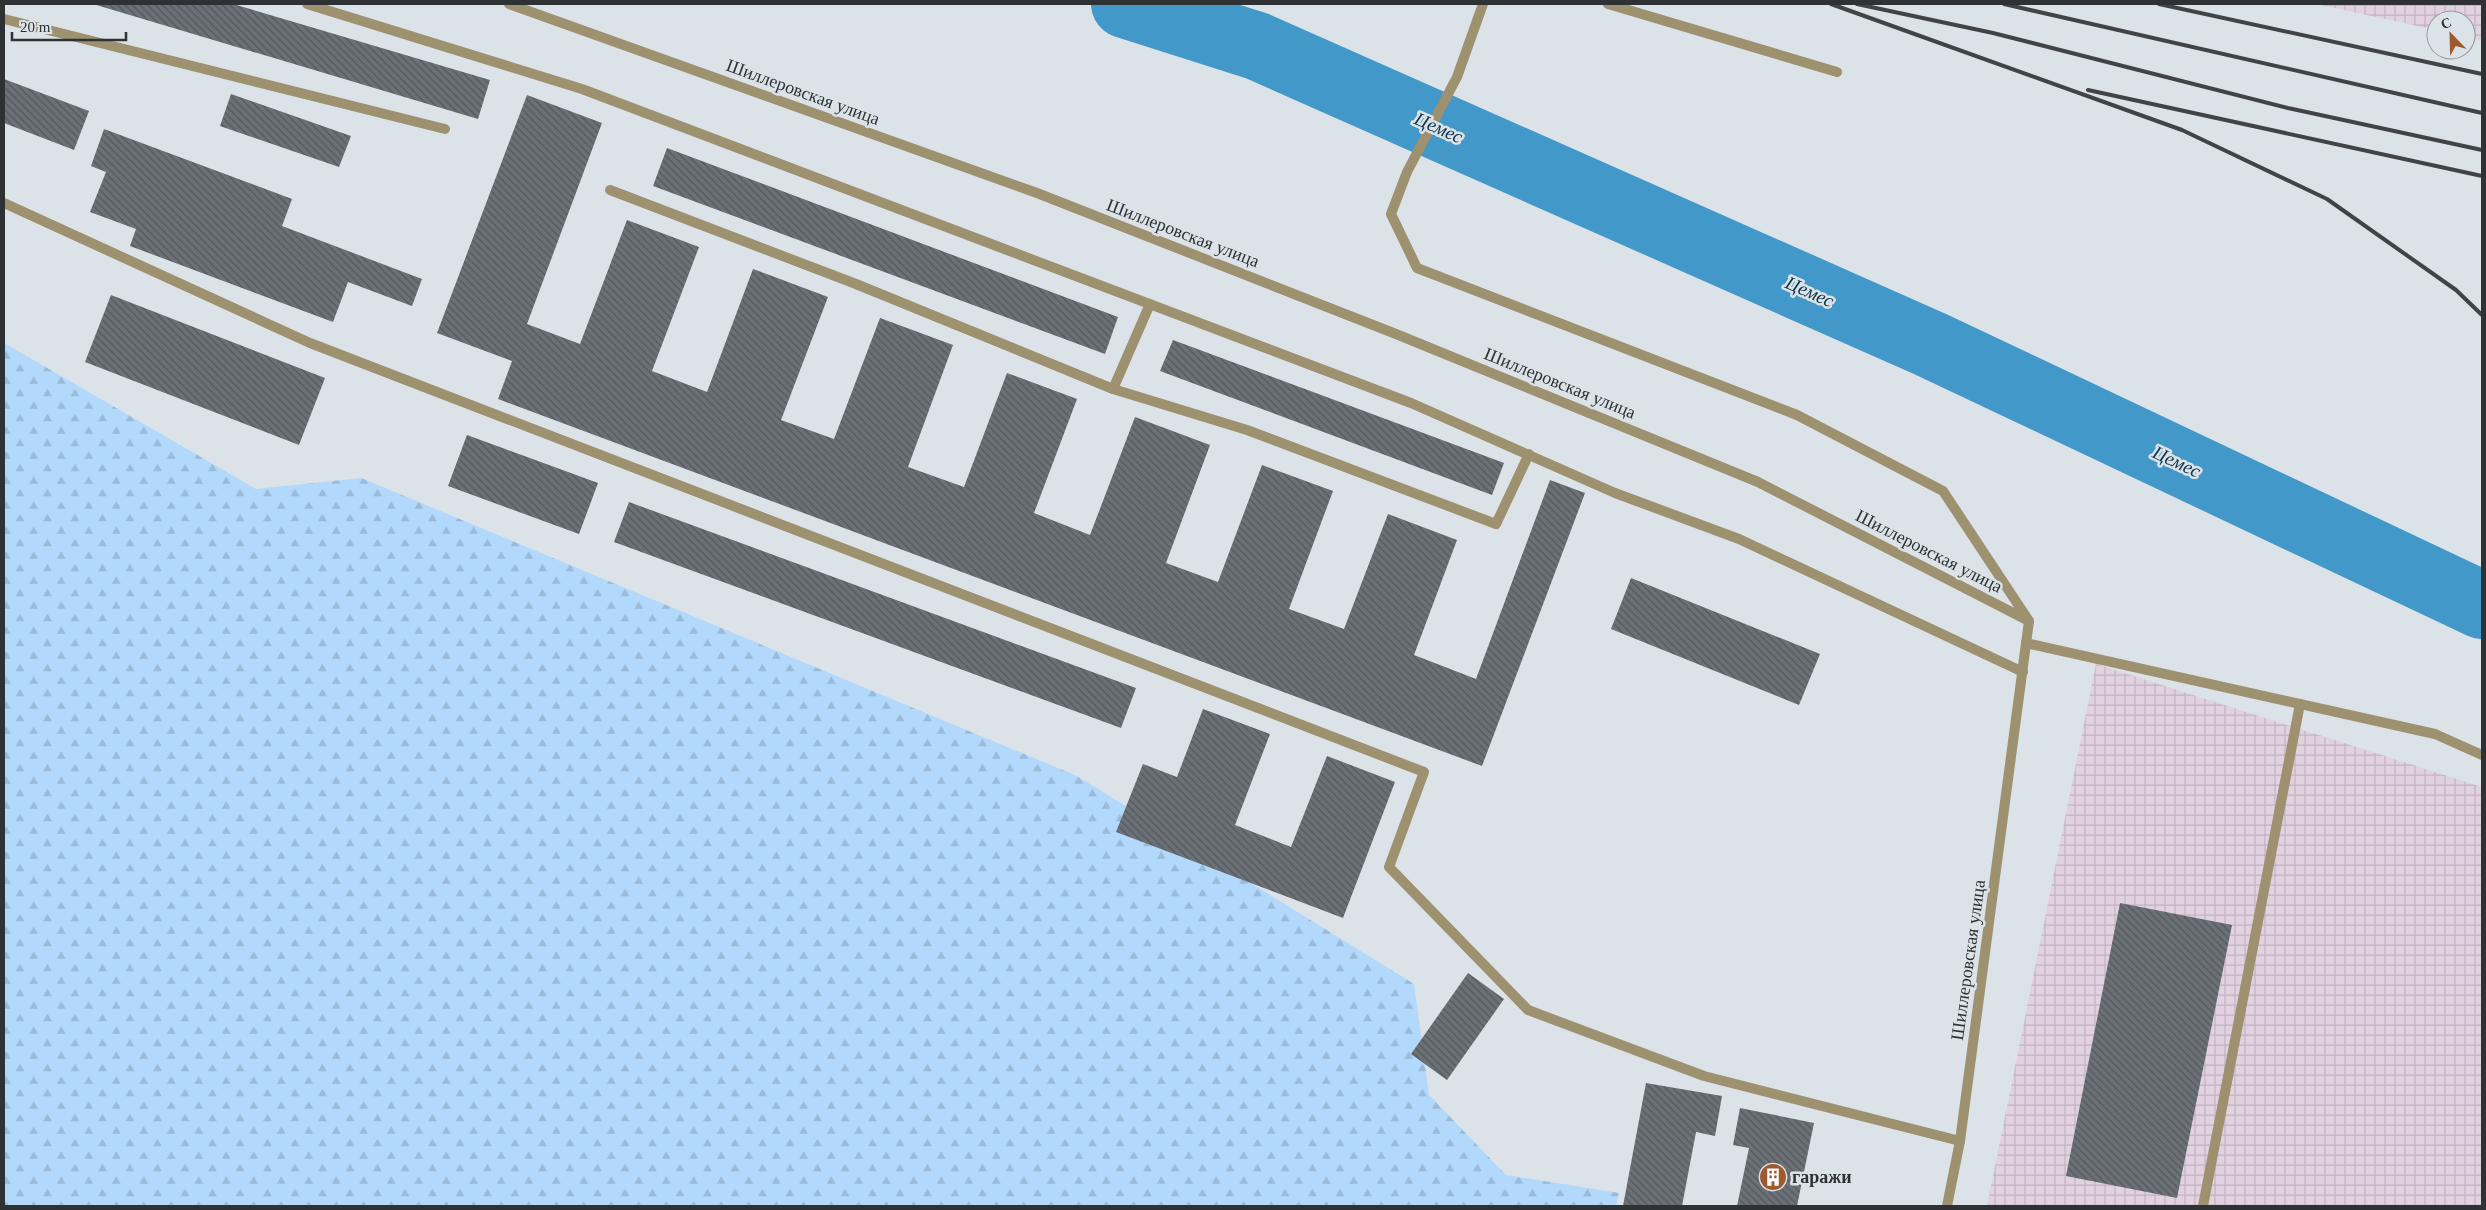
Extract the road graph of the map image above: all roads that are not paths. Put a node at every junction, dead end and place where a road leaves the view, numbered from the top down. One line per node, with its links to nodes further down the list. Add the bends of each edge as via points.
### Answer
1 (307, 4): 10 (street, via 582,89)
2 (509, 4): 13 (street, Шиллеровская улица, via 1037,193 1396,334 1758,482)
3 (1483, 4): 13 (street, via 1457,77 1407,172 1391,214 1417,268 1797,414 1943,491)
4 (1608, 4): 6 (street)
5 (4, 19): 7 (street)
6 (1837, 72)
7 (444, 128)
8 (610, 190): 11 (street, via 856,284)
9 (4, 203): 18 (street, via 310,343 1424,772 1389,867 1528,1010 1704,1076)
10 (1150, 304): 11 (street); 12 (street, via 1411,402)
11 (1113, 389): 12 (street, via 1247,430 1496,524)
12 (1529, 454): 15 (street, via 1614,492 1739,540)
13 (2029, 621): 14 (street, Шиллеровская улица)
14 (2026, 643): 15 (street, Шиллеровская улица); 16 (street)
15 (2023, 672): 18 (street, Шиллеровская улица)
16 (2300, 704): 17 (street, via 2435,734); 20 (street)
17 (2482, 755)
18 (1960, 1141): 19 (street, Шиллеровская улица)
19 (1947, 1206)
20 (2203, 1206)

